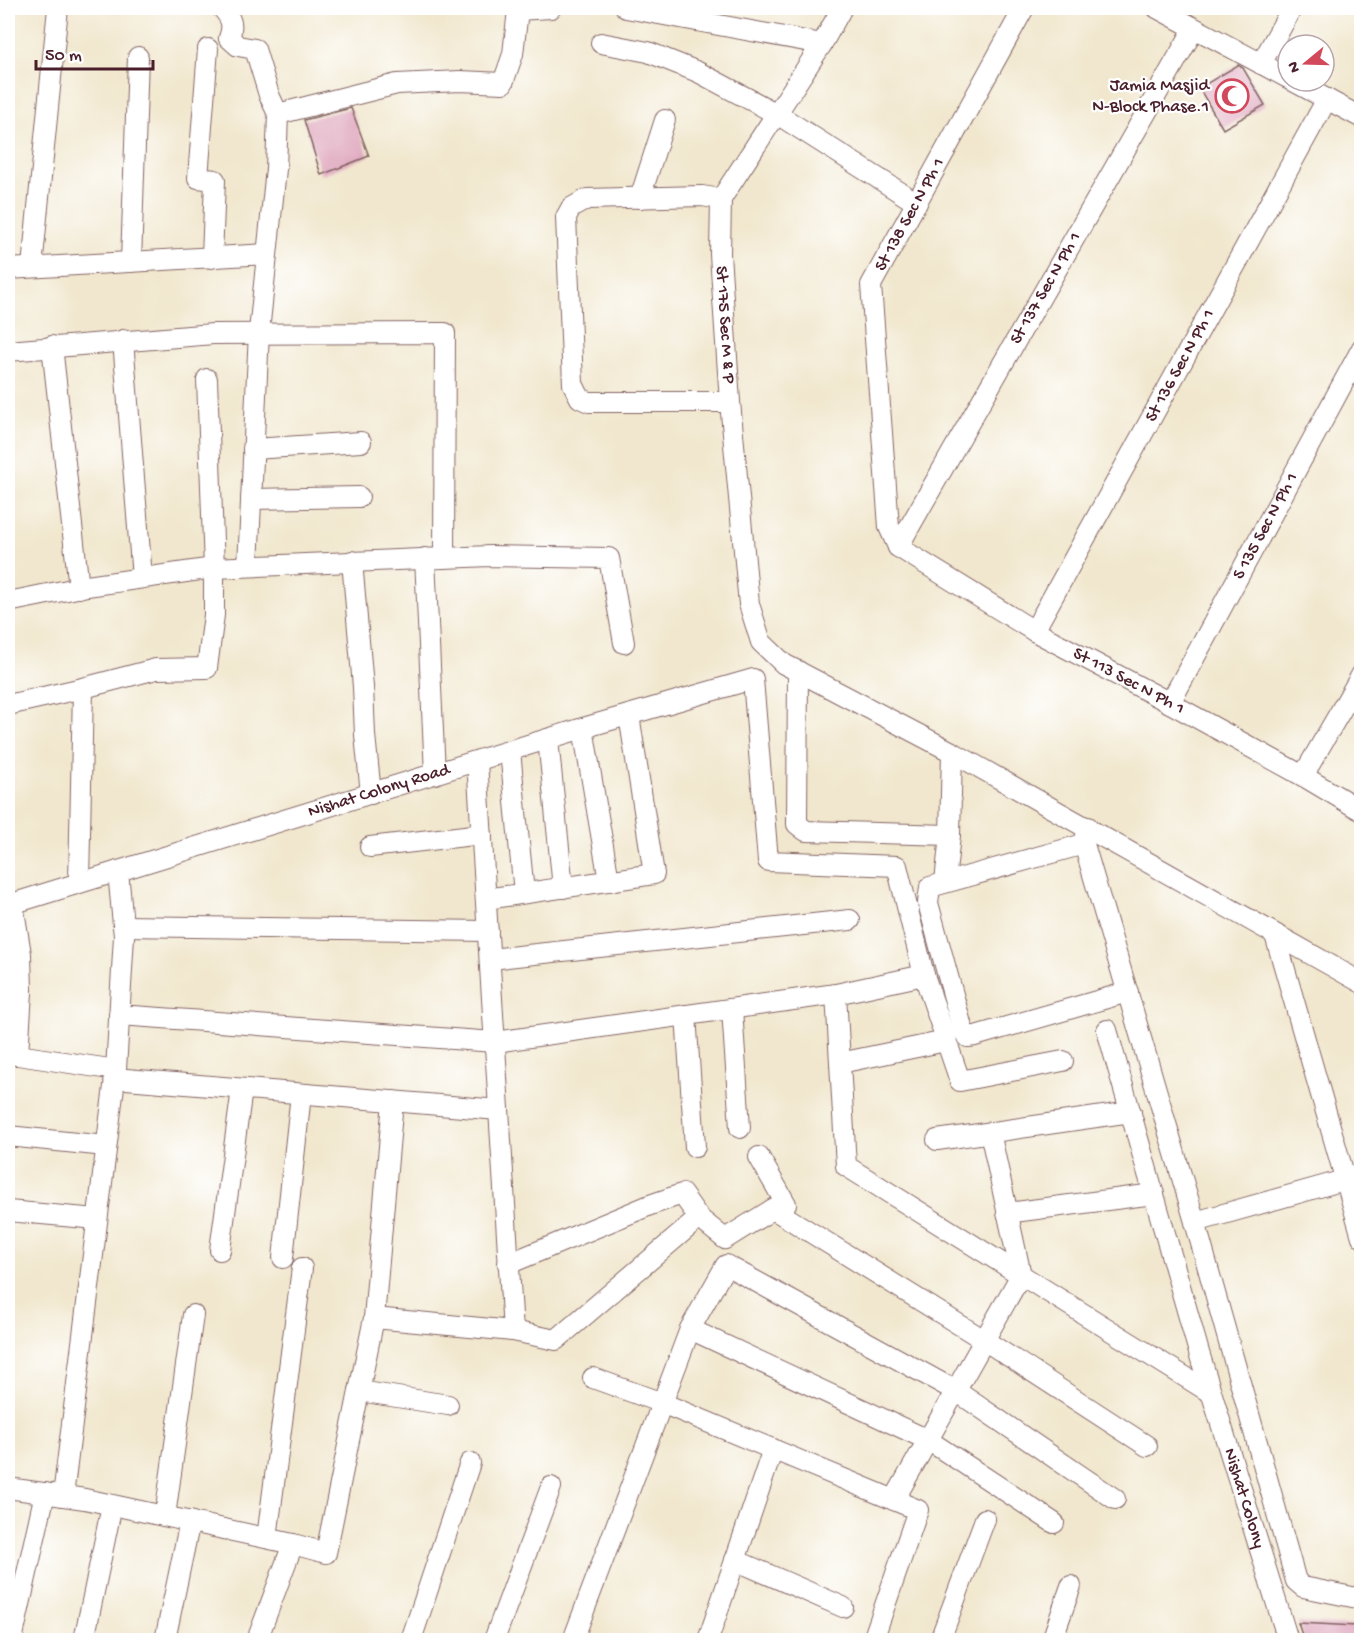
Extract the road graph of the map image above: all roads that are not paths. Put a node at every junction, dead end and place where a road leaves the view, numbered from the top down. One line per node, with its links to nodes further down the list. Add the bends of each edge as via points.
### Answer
1 (58, 8): 28 (street)
2 (222, 8): 18 (street, via 230,16 233,29 229,38 238,46 255,49)
3 (551, 8): 18 (street, via 518,10 513,54 503,83 397,84)
4 (626, 8): 11 (street)
5 (842, 8): 11 (street)
6 (1024, 8): 24 (street, St 138 Sec N Ph 1)
7 (1157, 8): 9 (street)
8 (1292, 8): 14 (street)
9 (1194, 29): 14 (street); 41 (street, St 137 Sec N Ph 1)
10 (601, 43): 19 (street, via 648,52 698,72)
11 (822, 44): 19 (street)
12 (208, 49): 26 (street, via 198,178 215,180)
13 (138, 57): 27 (street)
14 (1261, 64): 15 (street)
15 (1276, 72)
16 (1316, 93): 17 (street)
17 (1328, 99): 20 (street); 49 (street, St 136 Sec N Ph 1)
18 (278, 114): 25 (street)
19 (777, 114): 23 (street); 24 (street)
20 (1362, 118)
21 (665, 120): 22 (street)
22 (640, 198): 23 (street); 36 (street, via 587,199 571,208 566,217 575,393 589,402)
23 (721, 199): 36 (street, St 175 Sec M & P, via 720,254)
24 (917, 202): 41 (street, St 138 Sec N Ph 1, via 871,285 889,527)
25 (266, 254): 26 (street); 30 (street)
26 (212, 258): 27 (street)
27 (131, 262): 28 (street)
28 (32, 267): 29 (street)
29 (8, 269)
30 (259, 332): 31 (street); 38 (street); 42 (street, via 445,333)
31 (123, 340): 32 (street); 46 (street)
32 (52, 346): 34 (street); 47 (street)
33 (1362, 348): 54 (street, S 135 Sec N Ph 1)
34 (8, 351)
35 (207, 379): 45 (street)
36 (730, 402): 51 (street, St 175 Sec M & P, via 749,604 760,642)
37 (361, 442): 38 (street)
38 (254, 449): 40 (street)
39 (359, 496): 40 (street)
40 (251, 499): 44 (street)
41 (898, 548): 49 (street, St 113 Sec N Ph 1)
42 (434, 558): 43 (street); 50 (street, via 609,558); 62 (street)
43 (352, 561): 44 (street); 64 (street)
44 (248, 566): 45 (street)
45 (214, 568): 46 (street); 53 (street, via 214,615 207,668 156,669)
46 (142, 578): 47 (street)
47 (79, 588): 48 (street)
48 (8, 602)
49 (1034, 631): 54 (street, St 113 Sec N Ph 1)
50 (624, 643)
51 (791, 667): 60 (street, St 175 Sec M & P); 67 (street, via 797,824 806,831)
52 (1362, 674): 63 (street)
53 (83, 688): 55 (street); 73 (street)
54 (1170, 703): 63 (street, St 113 Sec N Ph 1)
55 (8, 705)
56 (629, 715): 57 (street, Nishat Colony Road); 71 (street, via 654,874); 83 (street, Nishat Colony Road, via 753,679 768,861 897,866)
57 (583, 728): 58 (street, Nishat Colony Road); 71 (street)
58 (548, 739): 59 (street, Nishat Colony Road); 74 (street)
59 (510, 751): 61 (street, Nishat Colony Road); 75 (street)
60 (952, 752): 67 (street); 68 (street, St 175 Sec M & P)
61 (477, 761): 62 (street, Nishat Colony Road); 66 (street)
62 (435, 774): 64 (street, Nishat Colony Road)
63 (1303, 776): 65 (street, St 113 Sec N Ph 1)
64 (371, 794): 70 (street, Nishat Colony Road)
65 (1362, 811)
66 (482, 834): 69 (street); 76 (street)
67 (950, 835): 72 (street)
68 (1086, 836): 72 (street); 81 (street, St 175 Sec M & P); 85 (street)
69 (370, 847)
70 (118, 872): 73 (street, Nishat Colony Road); 79 (street)
71 (609, 881): 74 (street)
72 (945, 882): 85 (street, via 930,886 928,903 963,1031 968,1037)
73 (79, 883): 77 (street, Nishat Colony Road)
74 (563, 888): 75 (street)
75 (524, 893): 76 (street)
76 (486, 899): 80 (street)
77 (10, 904): 93 (street, via 21,954 22,992)
78 (850, 920): 82 (street)
79 (123, 926): 80 (street); 88 (street)
80 (488, 931): 82 (street)
81 (1275, 936): 84 (street, St 175 Sec M & P); 109 (street)
82 (490, 959): 92 (street)
83 (924, 975): 86 (street); 91 (street)
84 (1362, 983)
85 (1128, 992): 116 (street)
86 (836, 994): 87 (street); 95 (street)
87 (732, 1009): 89 (street); 102 (street)
88 (119, 1015): 92 (street); 96 (street)
89 (686, 1015): 92 (street); 107 (street)
90 (1107, 1030): 101 (street, Nishat Colony)
91 (946, 1041): 94 (street, via 960,1081); 95 (street)
92 (495, 1042): 100 (street)
93 (13, 1054): 96 (street)
94 (1063, 1061)
95 (840, 1063): 122 (street, via 846,1166)
96 (115, 1074): 97 (street); 106 (street)
97 (242, 1089): 98 (street); 118 (street)
98 (301, 1094): 99 (street); 119 (street)
99 (393, 1101): 100 (street); 124 (street)
100 (499, 1110): 120 (street)
101 (1131, 1112): 103 (street); 110 (street, Nishat Colony)
102 (740, 1128)
103 (990, 1132): 105 (street); 113 (street)
104 (8, 1136): 106 (street)
105 (937, 1140)
106 (106, 1146): 115 (street)
107 (695, 1147)
108 (759, 1157): 111 (street, via 786,1204)
109 (1353, 1178): 116 (street); 117 (street)
110 (1154, 1194): 113 (street); 131 (street, Nishat Colony)
111 (773, 1209): 114 (street, via 725,1239); 127 (street)
112 (8, 1211): 115 (street)
113 (1007, 1213): 122 (street)
114 (699, 1218): 120 (street, via 682,1194); 126 (street, via 556,1340)
115 (97, 1219): 140 (street)
116 (1195, 1222): 152 (street, via 1296,1581 1303,1587)
117 (1362, 1237)
118 (220, 1250)
119 (283, 1258)
120 (508, 1264): 126 (street)
121 (302, 1268): 148 (street)
122 (1021, 1275): 127 (street); 131 (street)
123 (193, 1315): 144 (street)
124 (374, 1318): 126 (street); 129 (street)
125 (690, 1329): 130 (street, via 726,1265); 132 (street); 134 (street)
126 (513, 1331)
127 (984, 1340): 130 (street); 135 (street)
128 (593, 1378): 132 (street)
129 (359, 1390): 133 (street); 149 (street, via 326,1553)
130 (956, 1391): 134 (street); 141 (street)
131 (1211, 1393): 165 (street, Nishat Colony)
132 (662, 1402): 136 (street); 160 (street)
133 (448, 1405)
134 (928, 1440): 142 (street); 147 (street)
135 (1147, 1446)
136 (773, 1449): 142 (street); 150 (street)
137 (470, 1463): 158 (street)
138 (551, 1487): 159 (street)
139 (8, 1488): 140 (street)
140 (54, 1495): 143 (street); 154 (street)
141 (1115, 1499)
142 (894, 1500): 162 (street, via 918,1510)
143 (112, 1504): 144 (street); 155 (street)
144 (165, 1516): 146 (street)
145 (985, 1519): 163 (street)
146 (189, 1521): 148 (street); 156 (street)
147 (1054, 1523)
148 (267, 1538): 149 (street)
149 (293, 1544): 157 (street)
150 (735, 1560): 153 (street); 161 (street)
151 (1071, 1586): 164 (street)
152 (1362, 1599)
153 (843, 1607)
154 (12, 1641)
155 (84, 1641)
156 (165, 1641)
157 (257, 1641)
158 (411, 1641)
159 (494, 1641)
160 (573, 1641)
161 (708, 1641)
162 (873, 1641)
163 (940, 1641)
164 (1052, 1641)
165 (1288, 1641)

